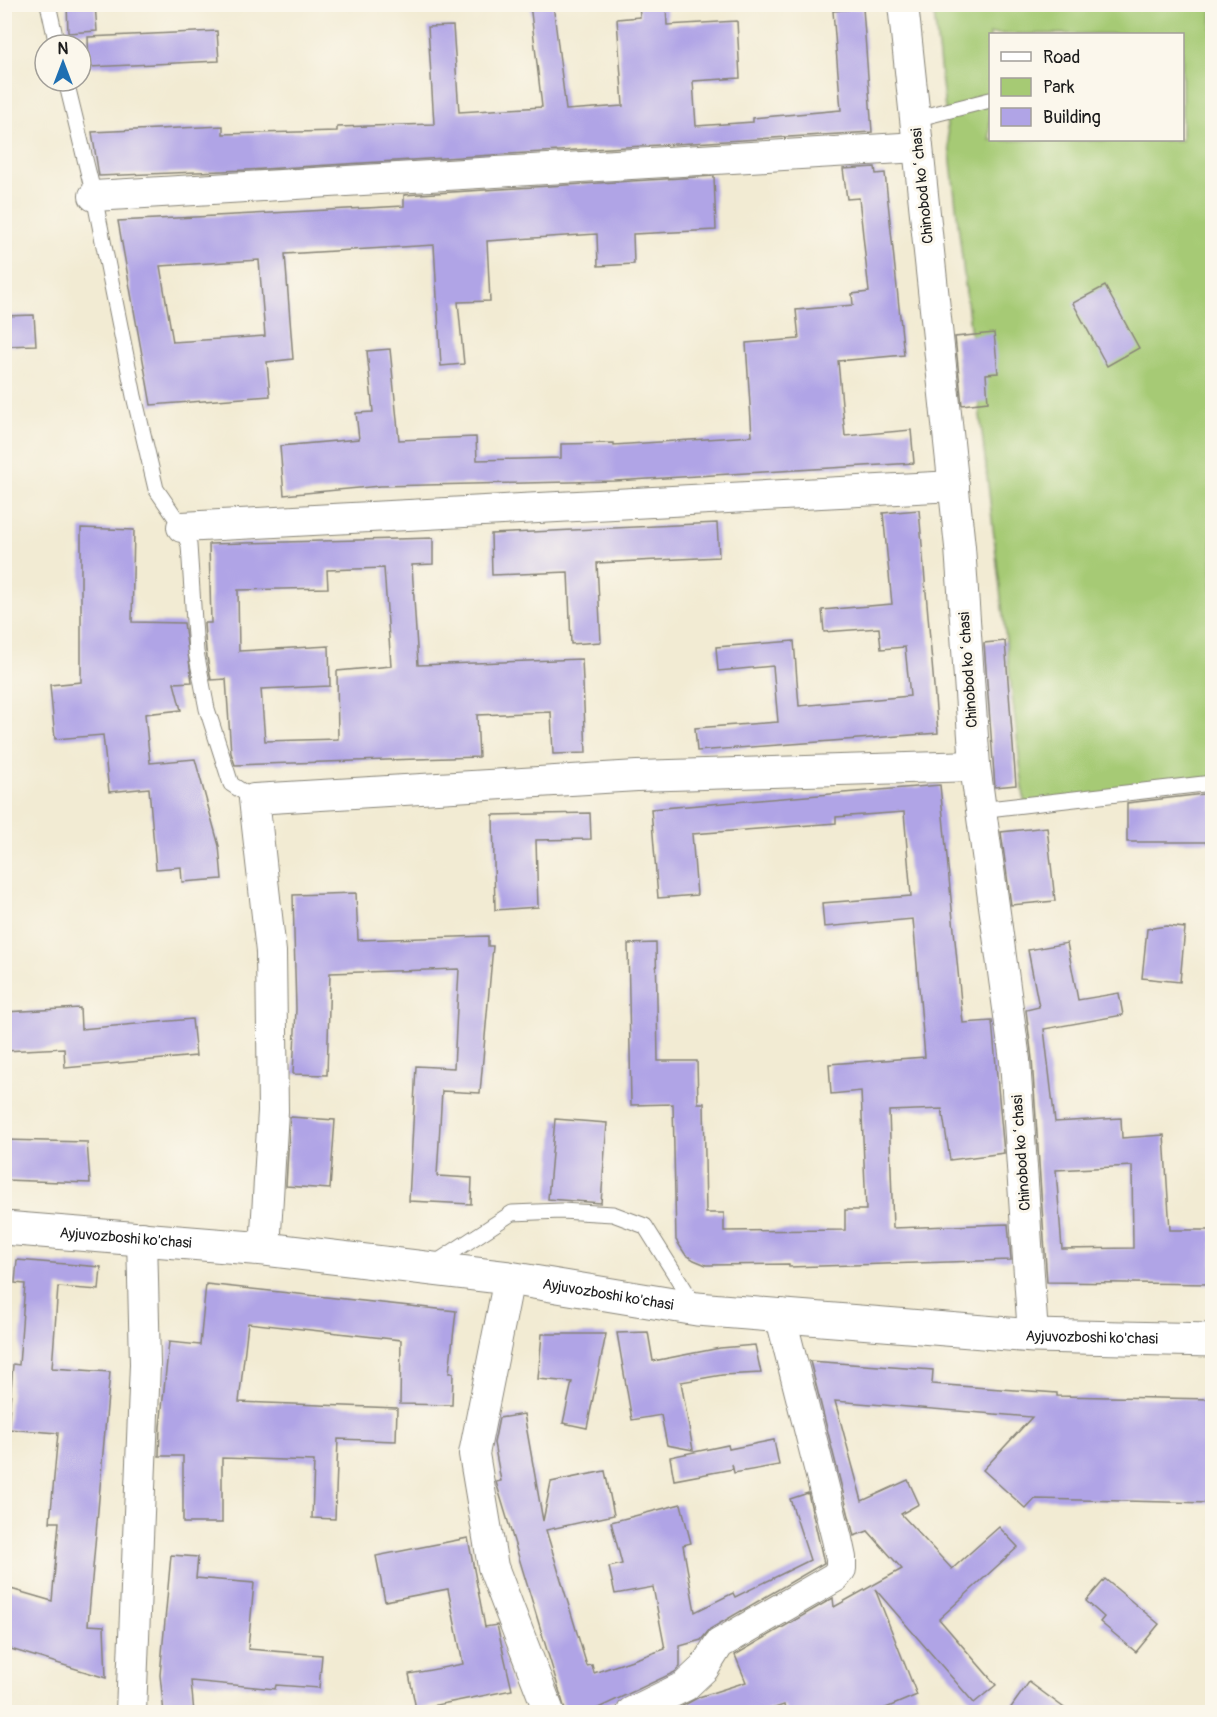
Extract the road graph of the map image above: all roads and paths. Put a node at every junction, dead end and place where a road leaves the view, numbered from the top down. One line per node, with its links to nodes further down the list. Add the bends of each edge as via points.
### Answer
1 (48, 4): 3 (lane)
2 (903, 4): 6 (street, Chinobod koʻchasi)
3 (54, 33)
4 (69, 93): 7 (lane)
5 (989, 100): 6 (lane)
6 (916, 133): 7 (street); 8 (street, Chinobod koʻchasi)
7 (94, 196): 9 (lane, via 156,489)
8 (954, 486): 9 (street); 10 (street, Chinobod koʻchasi)
9 (182, 527): 12 (lane, via 189,545 196,652 207,709 231,784)
10 (975, 766): 12 (street, via 637,776); 13 (street, Chinobod koʻchasi)
11 (1212, 783): 13 (lane)
12 (254, 799): 16 (street, via 271,952 273,1111)
13 (980, 810): 21 (street, Chinobod koʻchasi, via 1015,1060)
14 (4, 1228): 15 (main road, Ayjuvozboshi ko'chasi)
15 (142, 1238): 16 (main road, Ayjuvozboshi ko'chasi); 23 (street, via 145,1364)
16 (265, 1249): 17 (main road, Ayjuvozboshi ko'chasi)
17 (428, 1268): 18 (main road, Ayjuvozboshi ko'chasi); 19 (lane, via 513,1213 613,1214 645,1226)
18 (509, 1278): 19 (main road, Ayjuvozboshi ko'chasi); 24 (street, via 474,1454 493,1567)
19 (697, 1309): 20 (main road, Ayjuvozboshi ko'chasi)
20 (780, 1314): 21 (main road, Ayjuvozboshi ko'chasi); 25 (street, via 837,1539 841,1569 815,1590 719,1644 704,1668 685,1686)
21 (1033, 1336): 22 (main road, Ayjuvozboshi ko'chasi)
22 (1212, 1340)
23 (131, 1713)
24 (549, 1713)
25 (632, 1713)

